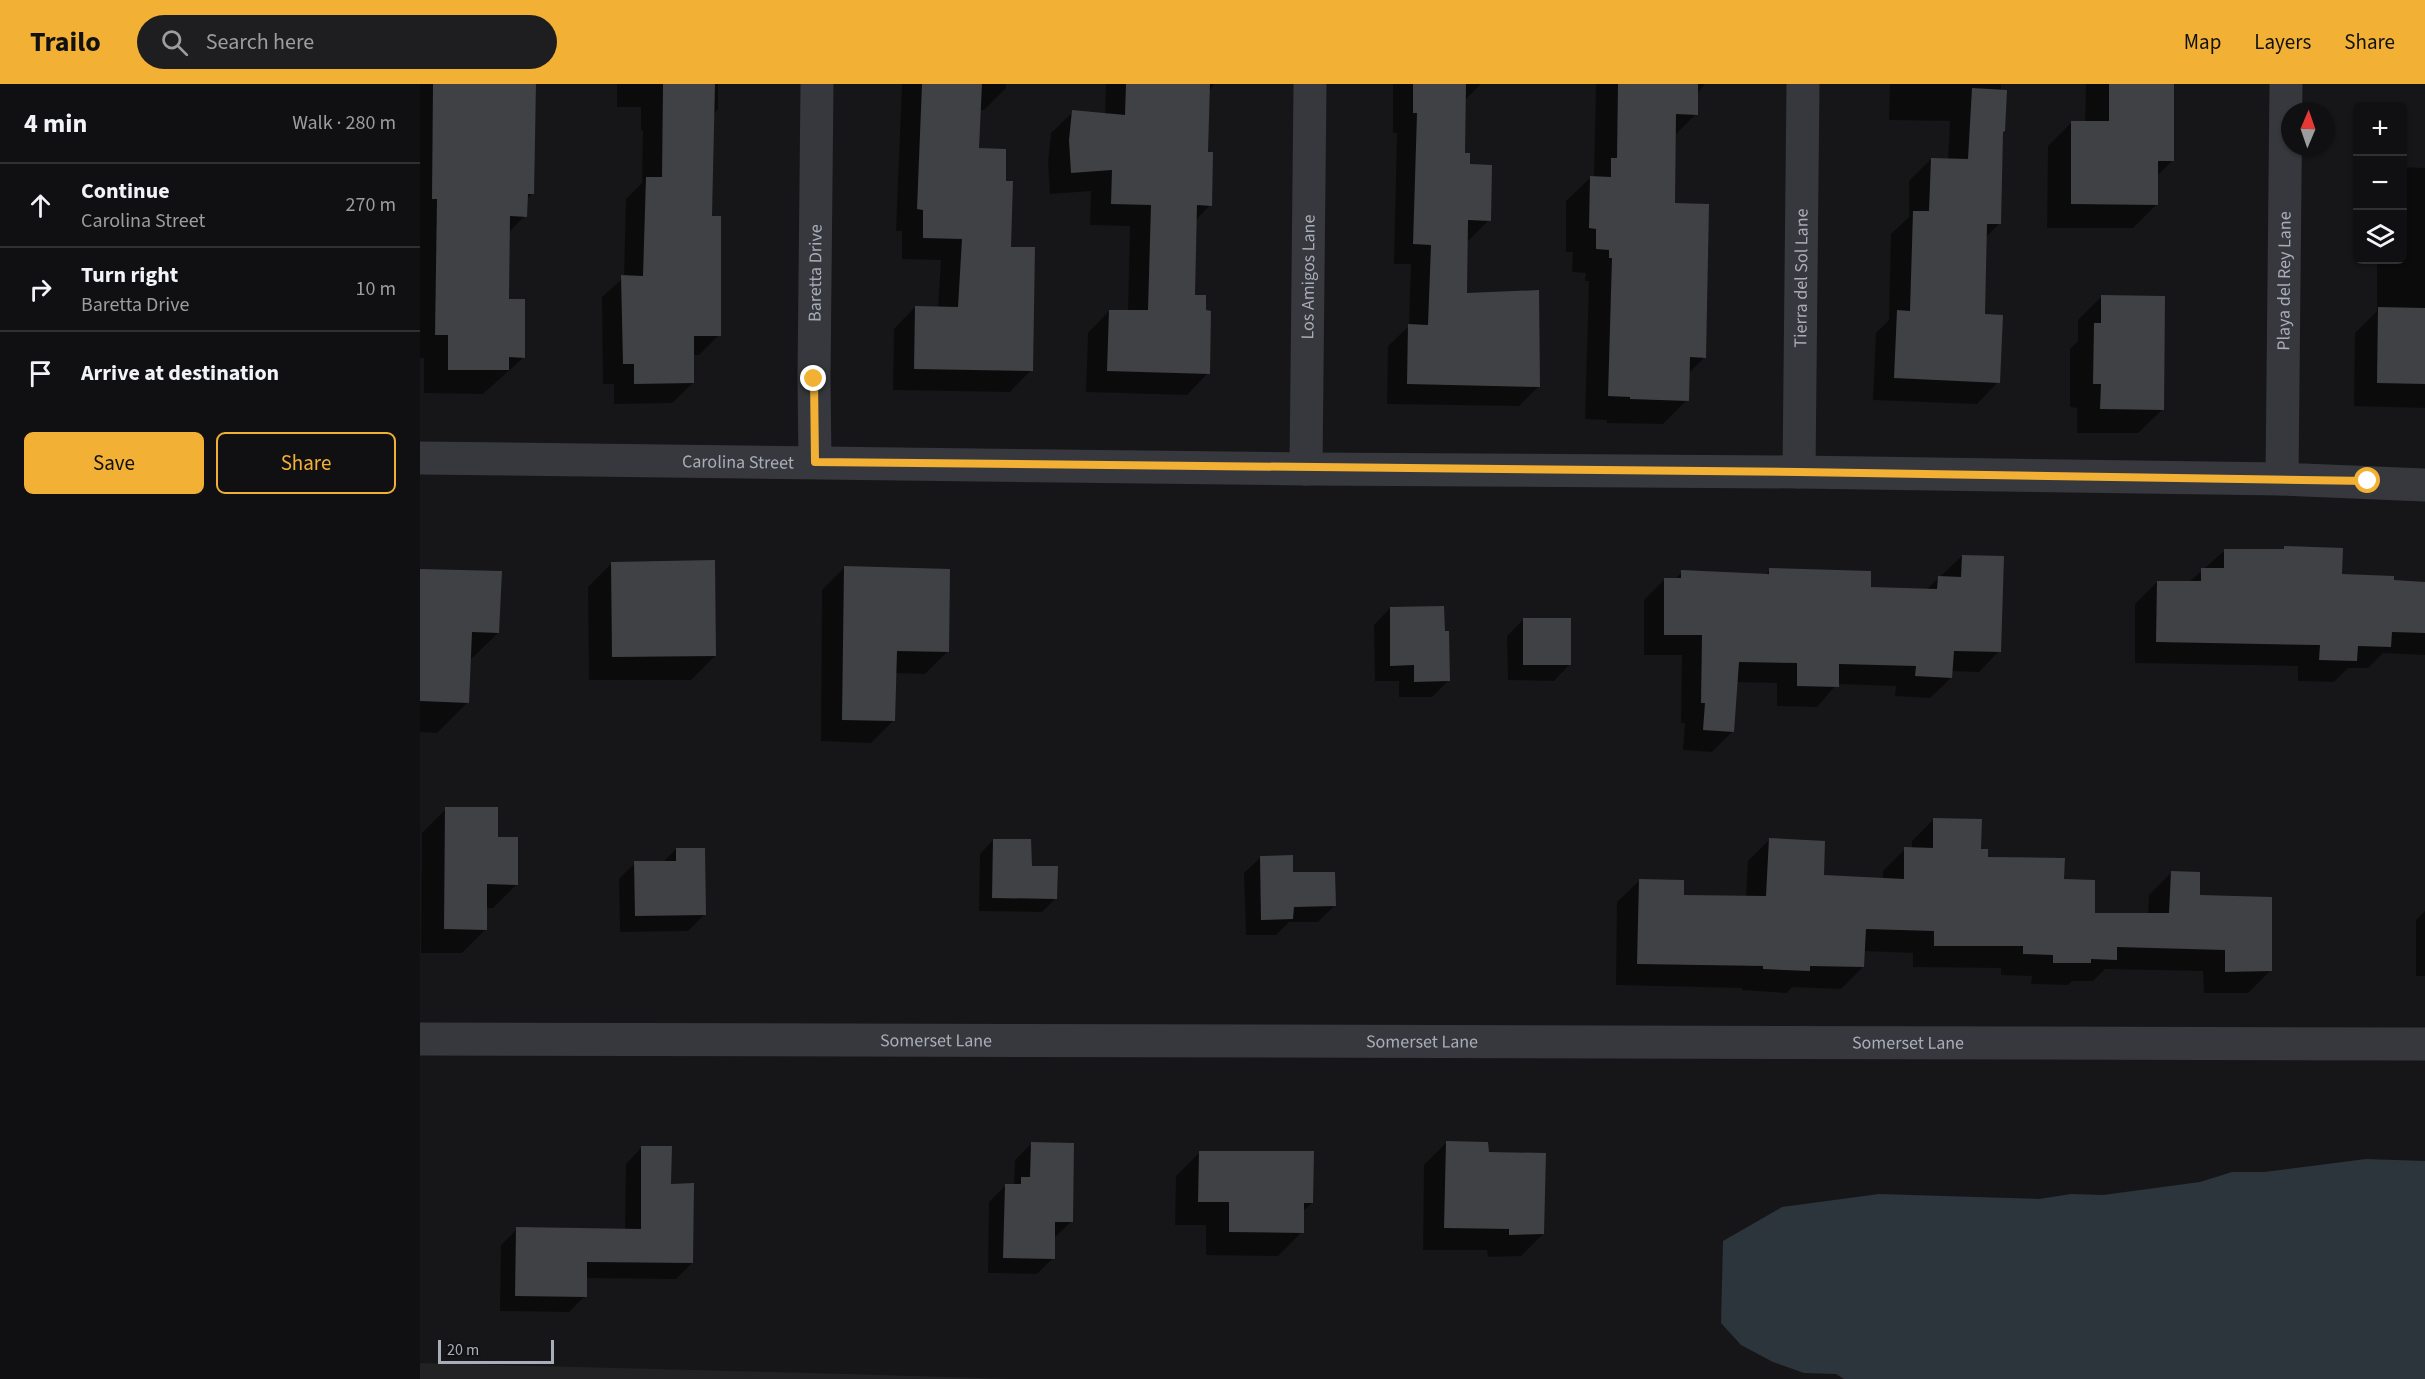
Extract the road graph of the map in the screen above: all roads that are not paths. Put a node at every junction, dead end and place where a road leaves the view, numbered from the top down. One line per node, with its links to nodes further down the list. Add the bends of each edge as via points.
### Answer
1 (817, 84): 6 (street, Baretta Drive)
2 (1310, 84): 7 (street, Los Amigos Lane)
3 (1803, 84): 8 (street, Tierra del Sol Lane)
4 (2286, 84): 9 (street, Playa del Rey Lane)
5 (420, 458): 6 (street, Carolina Street)
6 (815, 462): 7 (street, Carolina Street)
7 (1306, 468): 8 (street, Carolina Street)
8 (1799, 472): 9 (street, Carolina Street)
9 (2282, 479): 10 (street, Carolina Street)
10 (2425, 485)
11 (420, 1040): 12 (street, Somerset Lane)
12 (2425, 1044)

